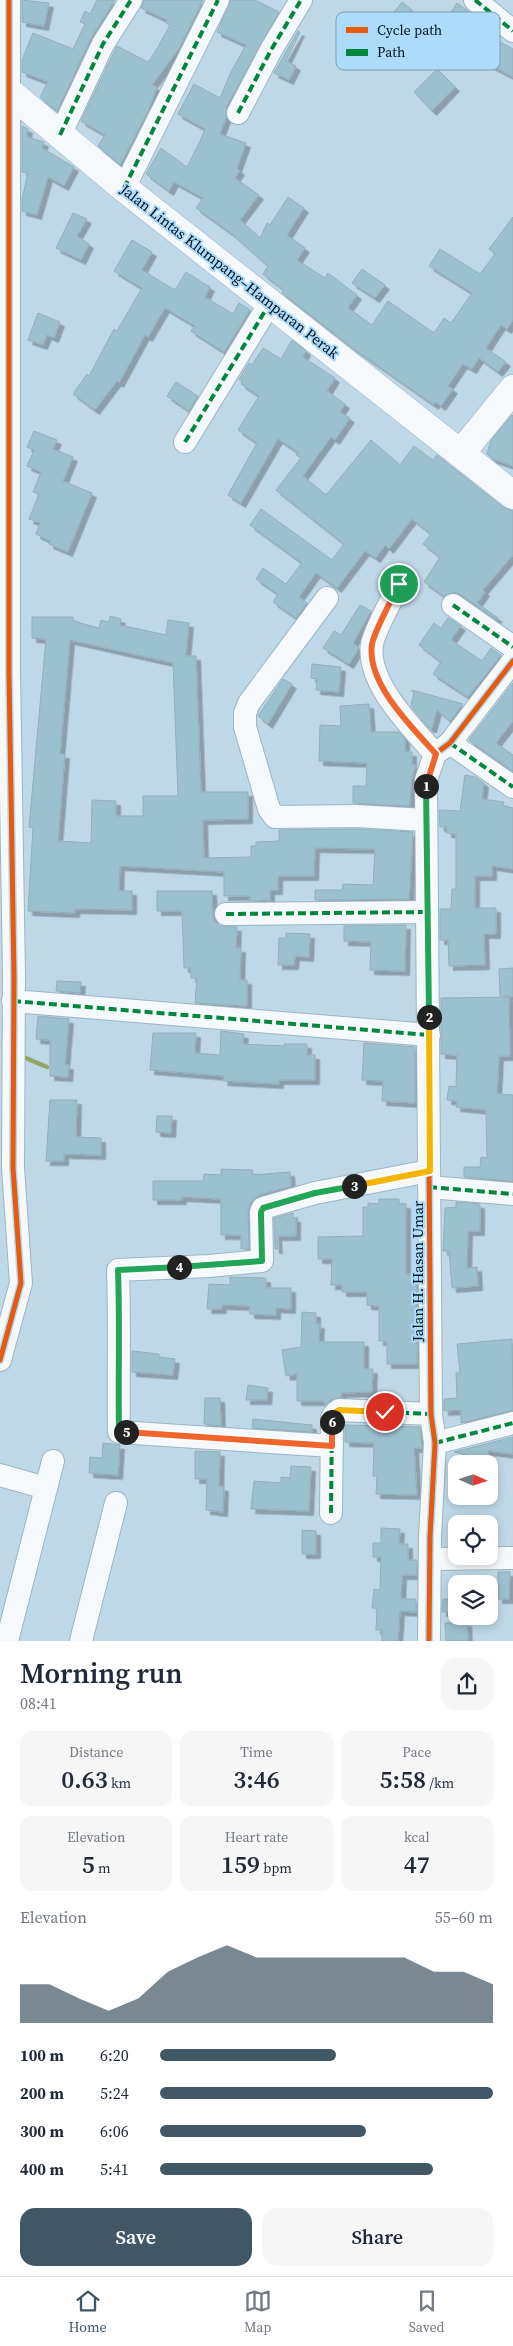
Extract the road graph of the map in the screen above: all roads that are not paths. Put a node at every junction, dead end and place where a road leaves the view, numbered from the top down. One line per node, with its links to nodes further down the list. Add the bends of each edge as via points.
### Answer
1 (9, 0): 9 (street)
2 (131, 0): 11 (street, via 103,44)
3 (218, 0): 12 (street)
4 (301, 0): 10 (street)
5 (475, 0): 6 (street)
6 (490, 12)
7 (500, 20): 8 (street)
8 (513, 31)
9 (4, 88): 11 (main road, Jalan Lintas Klumpang–Hamparan Perak); 23 (street)
10 (238, 113)
11 (60, 135): 12 (main road, Jalan Lintas Klumpang–Hamparan Perak)
12 (124, 188): 13 (main road, Jalan Lintas Klumpang–Hamparan Perak)
13 (270, 304): 15 (street); 16 (main road, Jalan Lintas Klumpang–Hamparan Perak)
14 (513, 389): 16 (main road)
15 (185, 442)
16 (461, 453): 17 (main road, Jalan Lintas Klumpang–Hamparan Perak)
17 (513, 495)
18 (399, 584): 24 (street, via 372,643 372,666 397,710)
19 (327, 598): 26 (street, via 249,703 245,714 245,726 269,809 275,817 287,819 356,816)
20 (453, 605): 21 (street)
21 (513, 647)
22 (513, 661): 24 (street, Jalan H. Hasan Umar)
23 (5, 704): 29 (street)
24 (443, 749): 25 (street); 26 (street, Jalan H. Hasan Umar, via 426,780)
25 (513, 786)
26 (425, 820): 27 (street, Jalan H. Hasan Umar)
27 (428, 912): 28 (street); 30 (street, Jalan H. Hasan Umar)
28 (226, 914)
29 (13, 1001): 30 (street); 33 (street, via 13,1168 21,1283)
30 (429, 1035): 31 (street, Jalan H. Hasan Umar)
31 (429, 1179): 32 (street); 35 (street, Jalan H. Hasan Umar); 38 (street, via 315,1193 263,1208 262,1261 118,1270 119,1432)
32 (513, 1194)
33 (5, 1324): 34 (street)
34 (0, 1360)
35 (431, 1414): 37 (street, Jalan H. Hasan Umar); 38 (street, via 339,1410 332,1418)
36 (513, 1423): 37 (street)
37 (435, 1443): 45 (street, Jalan H. Hasan Umar)
38 (332, 1446): 43 (street)
39 (53, 1461): 41 (street)
40 (0, 1475): 41 (street)
41 (46, 1488): 46 (street)
42 (116, 1503): 47 (street)
43 (331, 1513)
44 (513, 1558): 45 (street)
45 (430, 1559): 48 (street, Jalan H. Hasan Umar)
46 (7, 1641)
47 (81, 1641)
48 (429, 1641)

